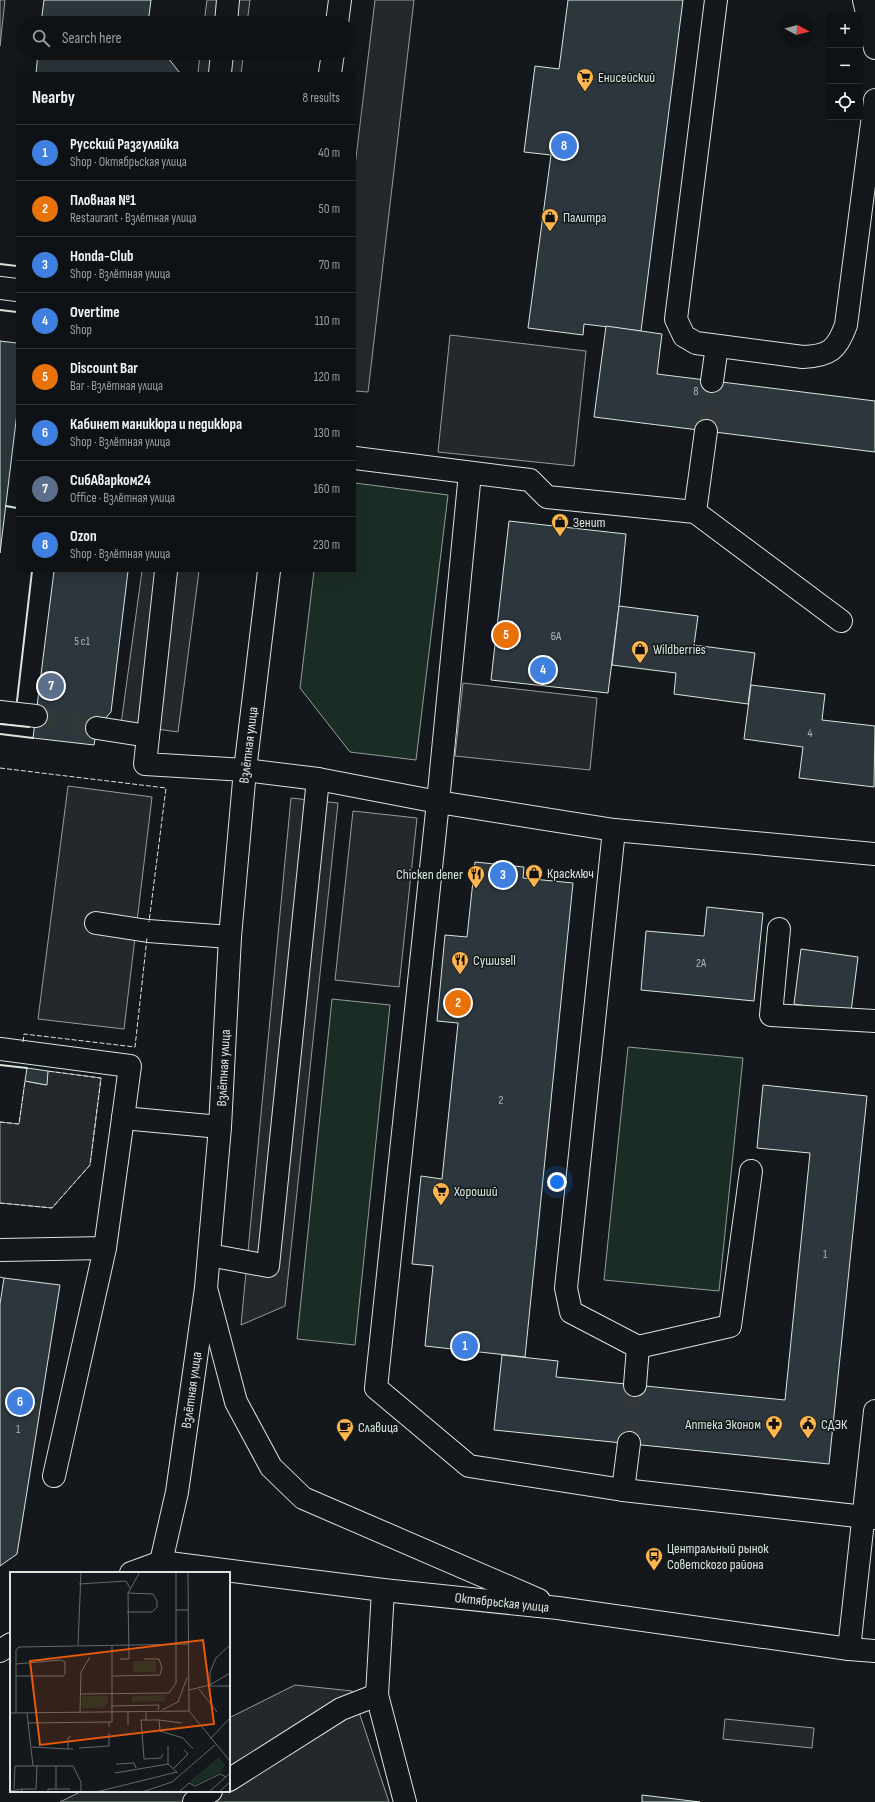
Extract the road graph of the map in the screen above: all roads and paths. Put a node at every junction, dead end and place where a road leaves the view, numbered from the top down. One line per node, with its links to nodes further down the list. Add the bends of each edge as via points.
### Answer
1 (228, 0): 5 (street)
2 (340, 0): 6 (street)
3 (716, 0): 15 (street, via 676,319 684,336 696,344)
4 (864, 0): 7 (street)
5 (227, 16)
6 (338, 16)
7 (875, 48)
8 (221, 60): 10 (street)
9 (332, 60): 11 (street)
10 (220, 72)
11 (330, 72)
12 (875, 100): 15 (street, via 846,326 840,342 832,351 820,356 803,357)
13 (0, 288): 14 (street)
14 (16, 290)
15 (716, 346): 16 (street)
16 (712, 381)
17 (706, 431): 20 (street)
18 (356, 458): 19 (street)
19 (470, 472): 20 (street, via 530,480 547,497); 30 (street)
20 (695, 512): 23 (street)
21 (166, 572): 27 (street)
22 (269, 572): 28 (street, Взлётная улица)
23 (841, 621)
24 (0, 712): 25 (street)
25 (36, 716)
26 (97, 728): 27 (street)
27 (148, 736): 28 (street, via 145,764)
28 (244, 770): 29 (street); 35 (street, Взлётная улица)
29 (318, 779): 30 (street); 43 (street, via 268,1266)
30 (438, 802): 31 (street); 50 (street, via 376,1388 468,1466)
31 (614, 830): 32 (street); 45 (street, via 566,1288 571,1312)
32 (875, 854)
33 (96, 923): 35 (street, via 148,931)
34 (779, 929): 36 (street, via 771,1015)
35 (230, 937): 39 (street, Взлётная улица)
36 (875, 1021)
37 (0, 1049): 38 (street, via 130,1066)
38 (123, 1118): 39 (street); 41 (street)
39 (220, 1127): 43 (street, Взлётная улица)
40 (751, 1171): 45 (street, via 730,1326)
41 (105, 1248): 42 (street); 49 (street)
42 (0, 1250)
43 (209, 1255): 44 (street, Взлётная улица)
44 (206, 1288): 52 (street, Взлётная улица, via 177,1492); 55 (street, via 236,1402 271,1467 303,1498)
45 (638, 1347): 46 (street)
46 (635, 1385)
47 (875, 1411): 51 (street)
48 (629, 1443): 50 (street)
49 (54, 1476)
50 (623, 1490): 51 (street)
51 (869, 1517): 57 (street)
52 (161, 1562): 53 (street, Октябрьская улица); 54 (street, Октябрьская улица)
53 (134, 1572)
54 (383, 1590): 55 (street, Октябрьская улица); 60 (street)
55 (558, 1608): 57 (street, Октябрьская улица)
56 (10, 1645): 58 (street)
57 (849, 1649): 59 (street, Октябрьская улица)
58 (0, 1651)
59 (875, 1651)
60 (377, 1695): 61 (street); 62 (street, via 341,1709)
61 (398, 1777): 65 (street); 66 (street)
62 (230, 1779)
63 (209, 1792): 64 (street)
64 (194, 1802)
65 (394, 1802)
66 (405, 1802)

